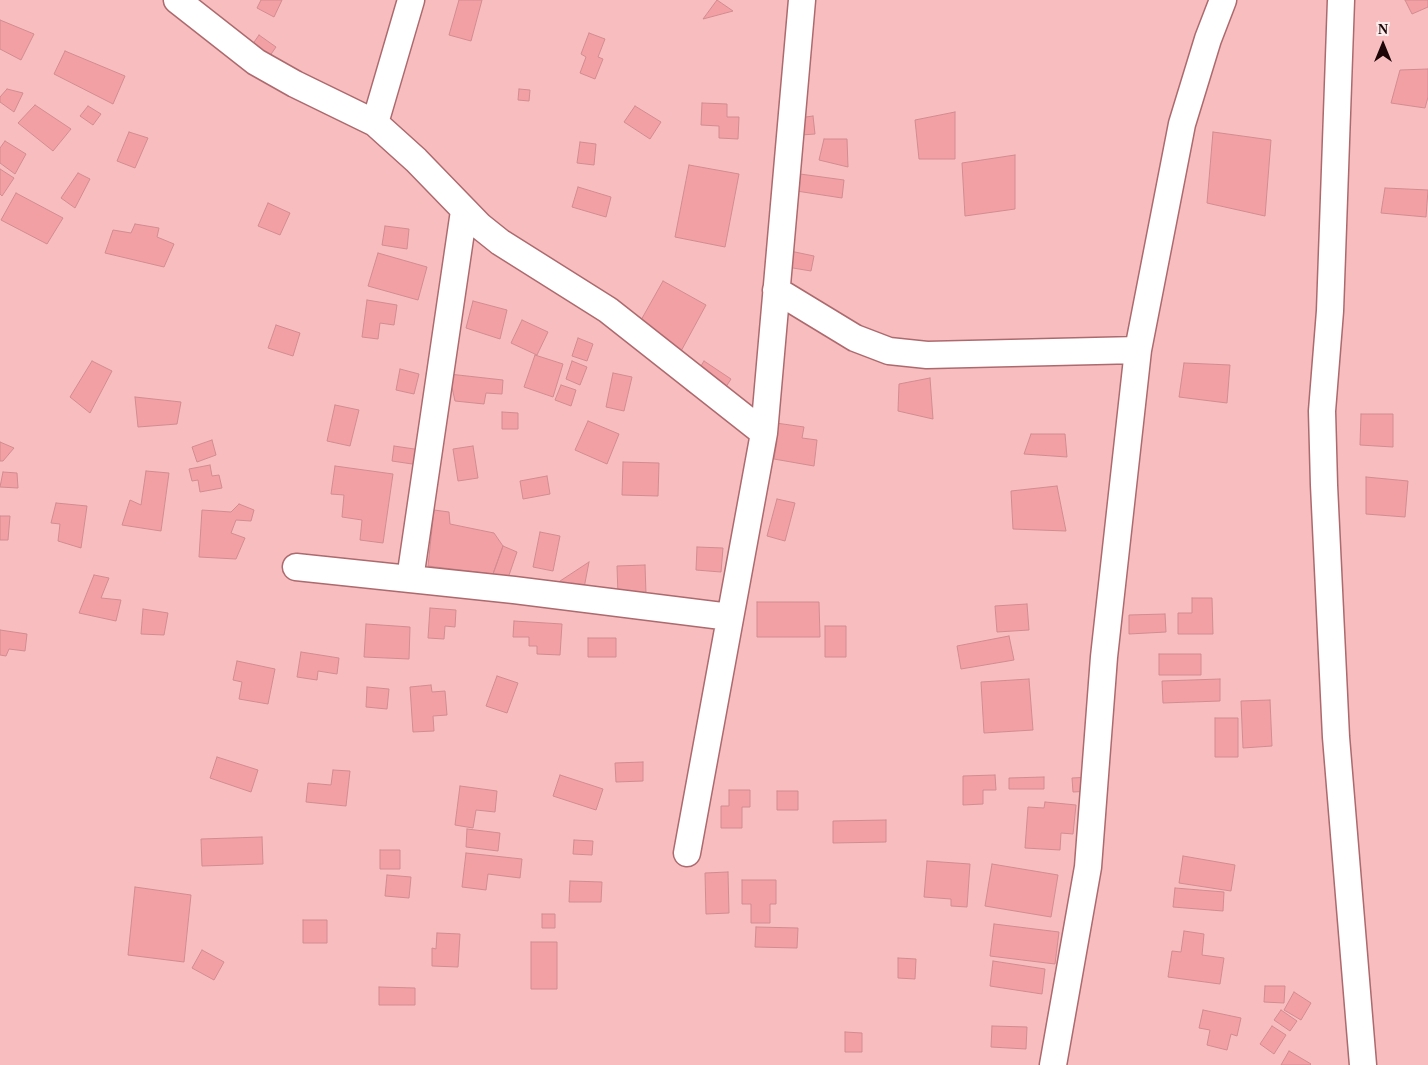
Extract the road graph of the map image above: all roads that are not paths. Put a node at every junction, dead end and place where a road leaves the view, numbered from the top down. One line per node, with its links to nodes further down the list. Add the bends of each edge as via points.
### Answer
1 (177, 0): 6 (street, via 256,62)
2 (411, 0): 6 (street)
3 (802, 0): 8 (street)
4 (1223, 0): 9 (street, via 1182,124)
5 (1341, 0): 16 (street, via 1330,311 1322,411 1336,737)
6 (375, 123): 7 (street, via 416,160)
7 (464, 211): 10 (street, via 500,242 608,310); 12 (street)
8 (776, 290): 9 (street, via 855,338 889,351 927,355); 10 (street)
9 (1138, 350): 15 (street, via 1104,657 1088,868)
10 (764, 433): 13 (street)
11 (296, 567): 12 (street)
12 (410, 579): 13 (street)
13 (730, 617): 14 (street)
14 (687, 853)
15 (1053, 1065)
16 (1363, 1065)

